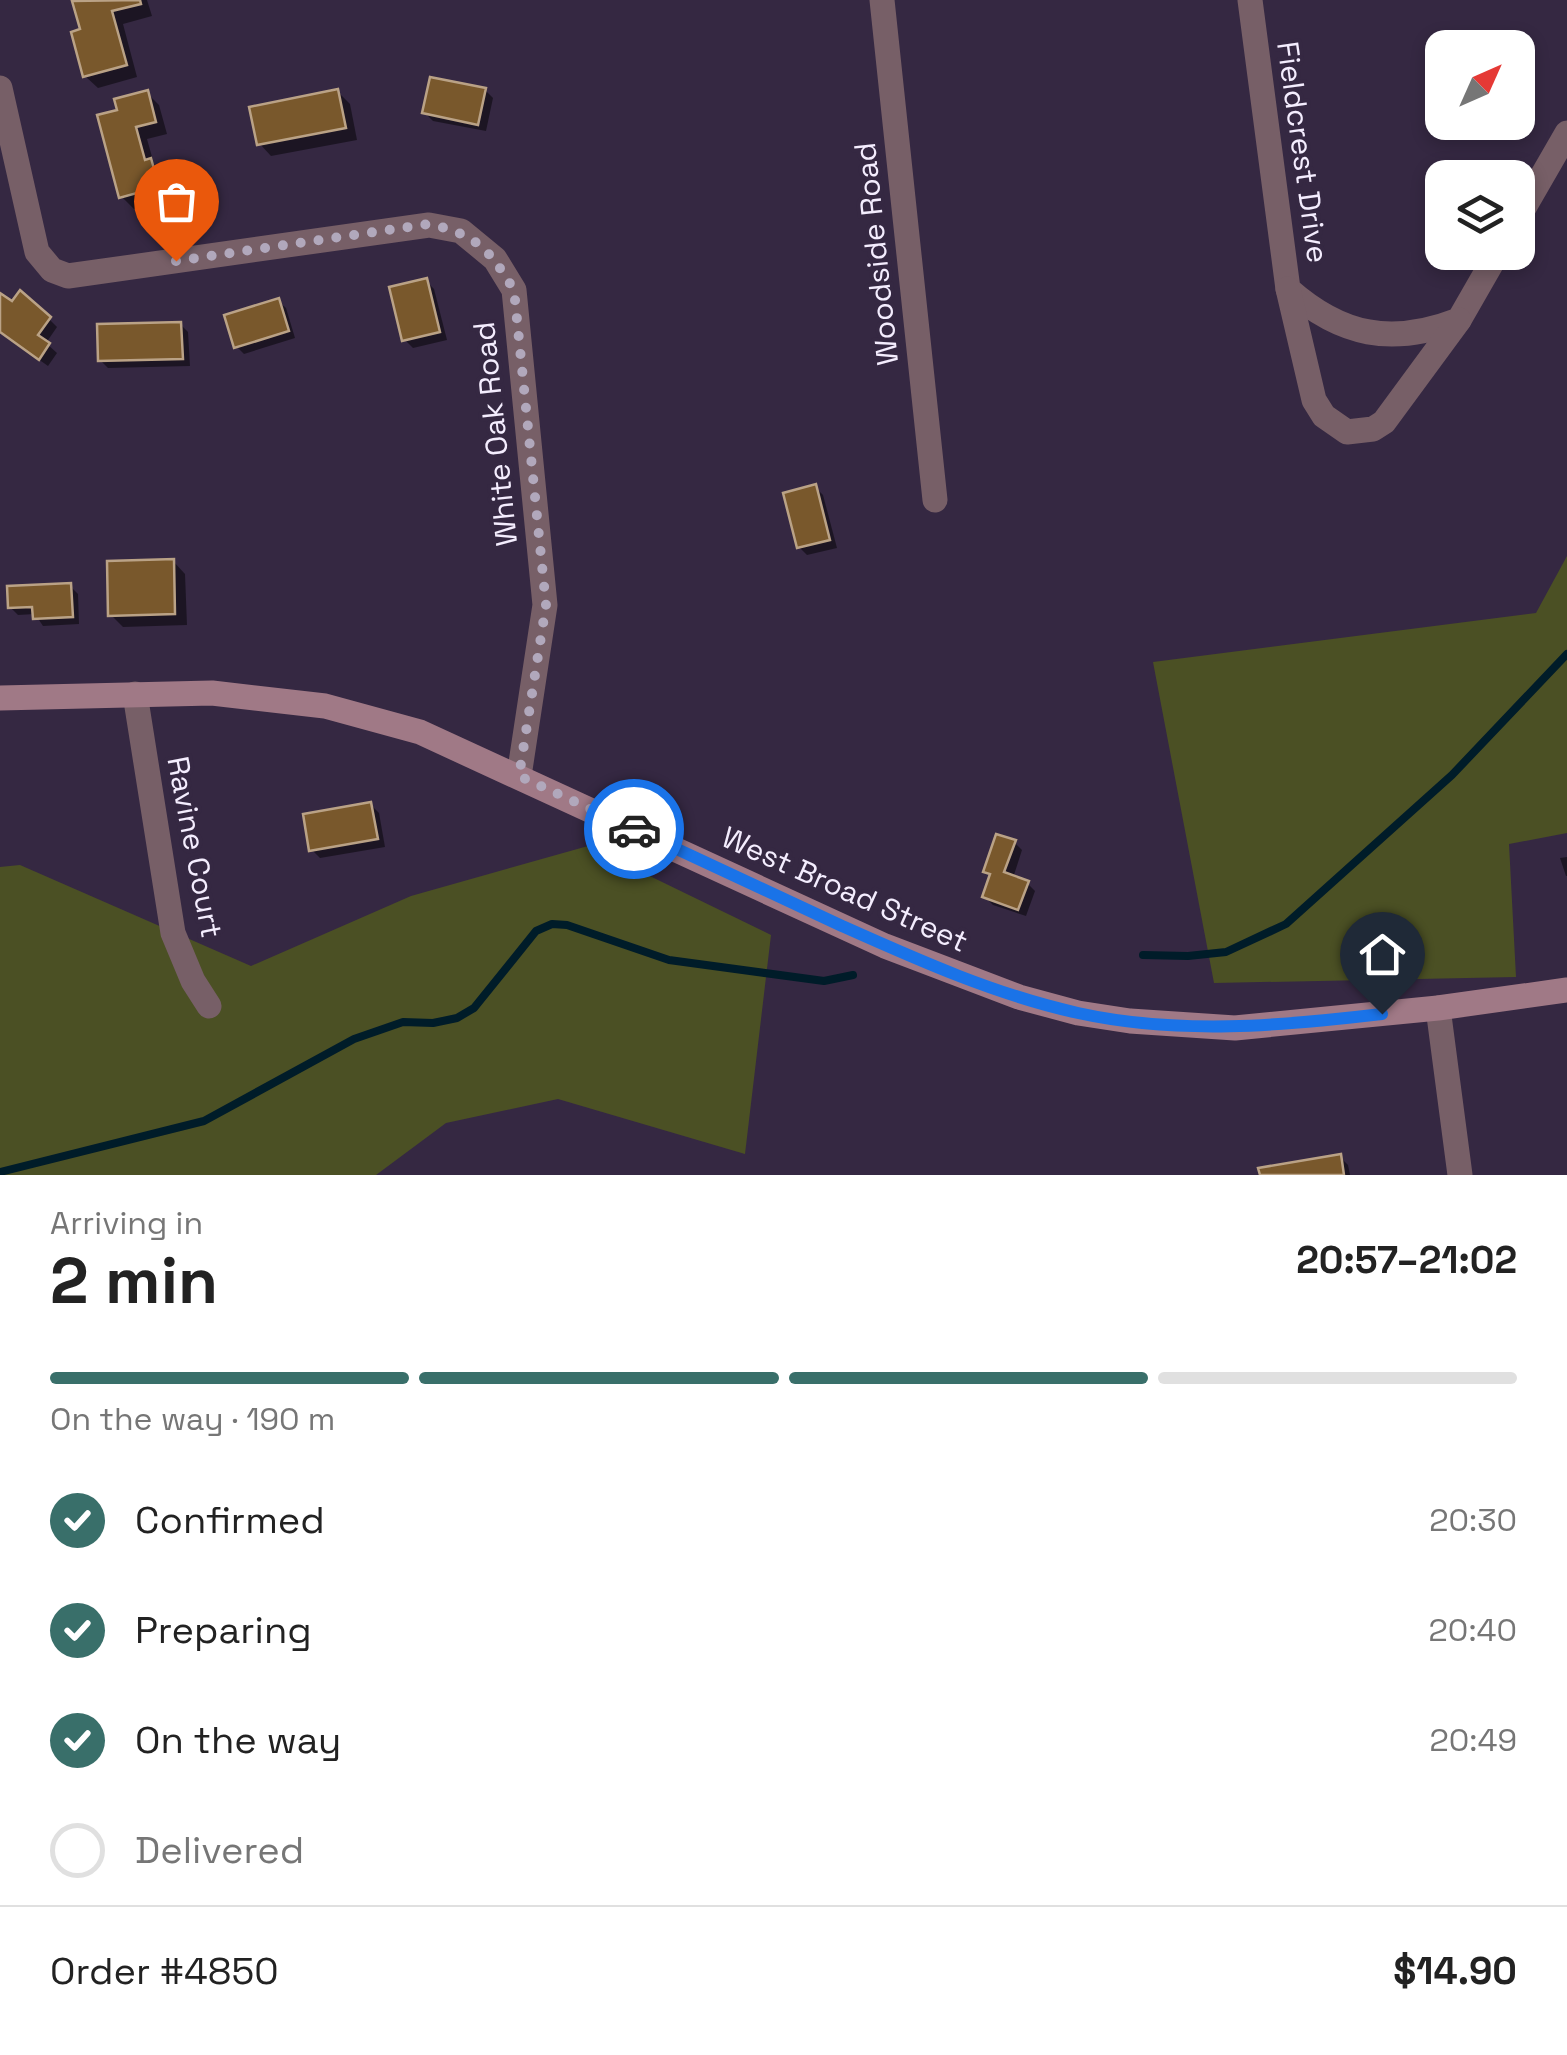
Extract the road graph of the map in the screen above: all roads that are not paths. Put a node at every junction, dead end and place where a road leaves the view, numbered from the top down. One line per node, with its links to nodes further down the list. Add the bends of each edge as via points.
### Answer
1 (882, 0): 9 (street, Woodside Road)
2 (1250, 0): 7 (street, Fieldcrest Drive)
3 (0, 88): 12 (street, White Oak Road, via 37,252 52,270 68,276 429,224 461,231 496,259 514,290 546,605)
4 (1567, 133): 5 (street)
5 (1535, 189)
6 (1488, 270): 8 (street)
7 (1288, 289): 8 (street, Fieldcrest Drive, via 1336,323 1380,334 1409,334); 8 (street, via 1314,400 1347,432 1384,422)
8 (1459, 320)
9 (935, 500)
10 (135, 694): 11 (street, West Broad Street); 12 (street, West Broad Street, via 212,693 325,706 420,732); 14 (street, Ravine Court, via 173,933)
11 (0, 698)
12 (519, 776): 15 (street, West Broad Street, via 885,946 1078,1013 1235,1028)
13 (1567, 990): 15 (street, West Broad Street)
14 (209, 1006)
15 (1438, 1008): 16 (street)
16 (1460, 1175)

